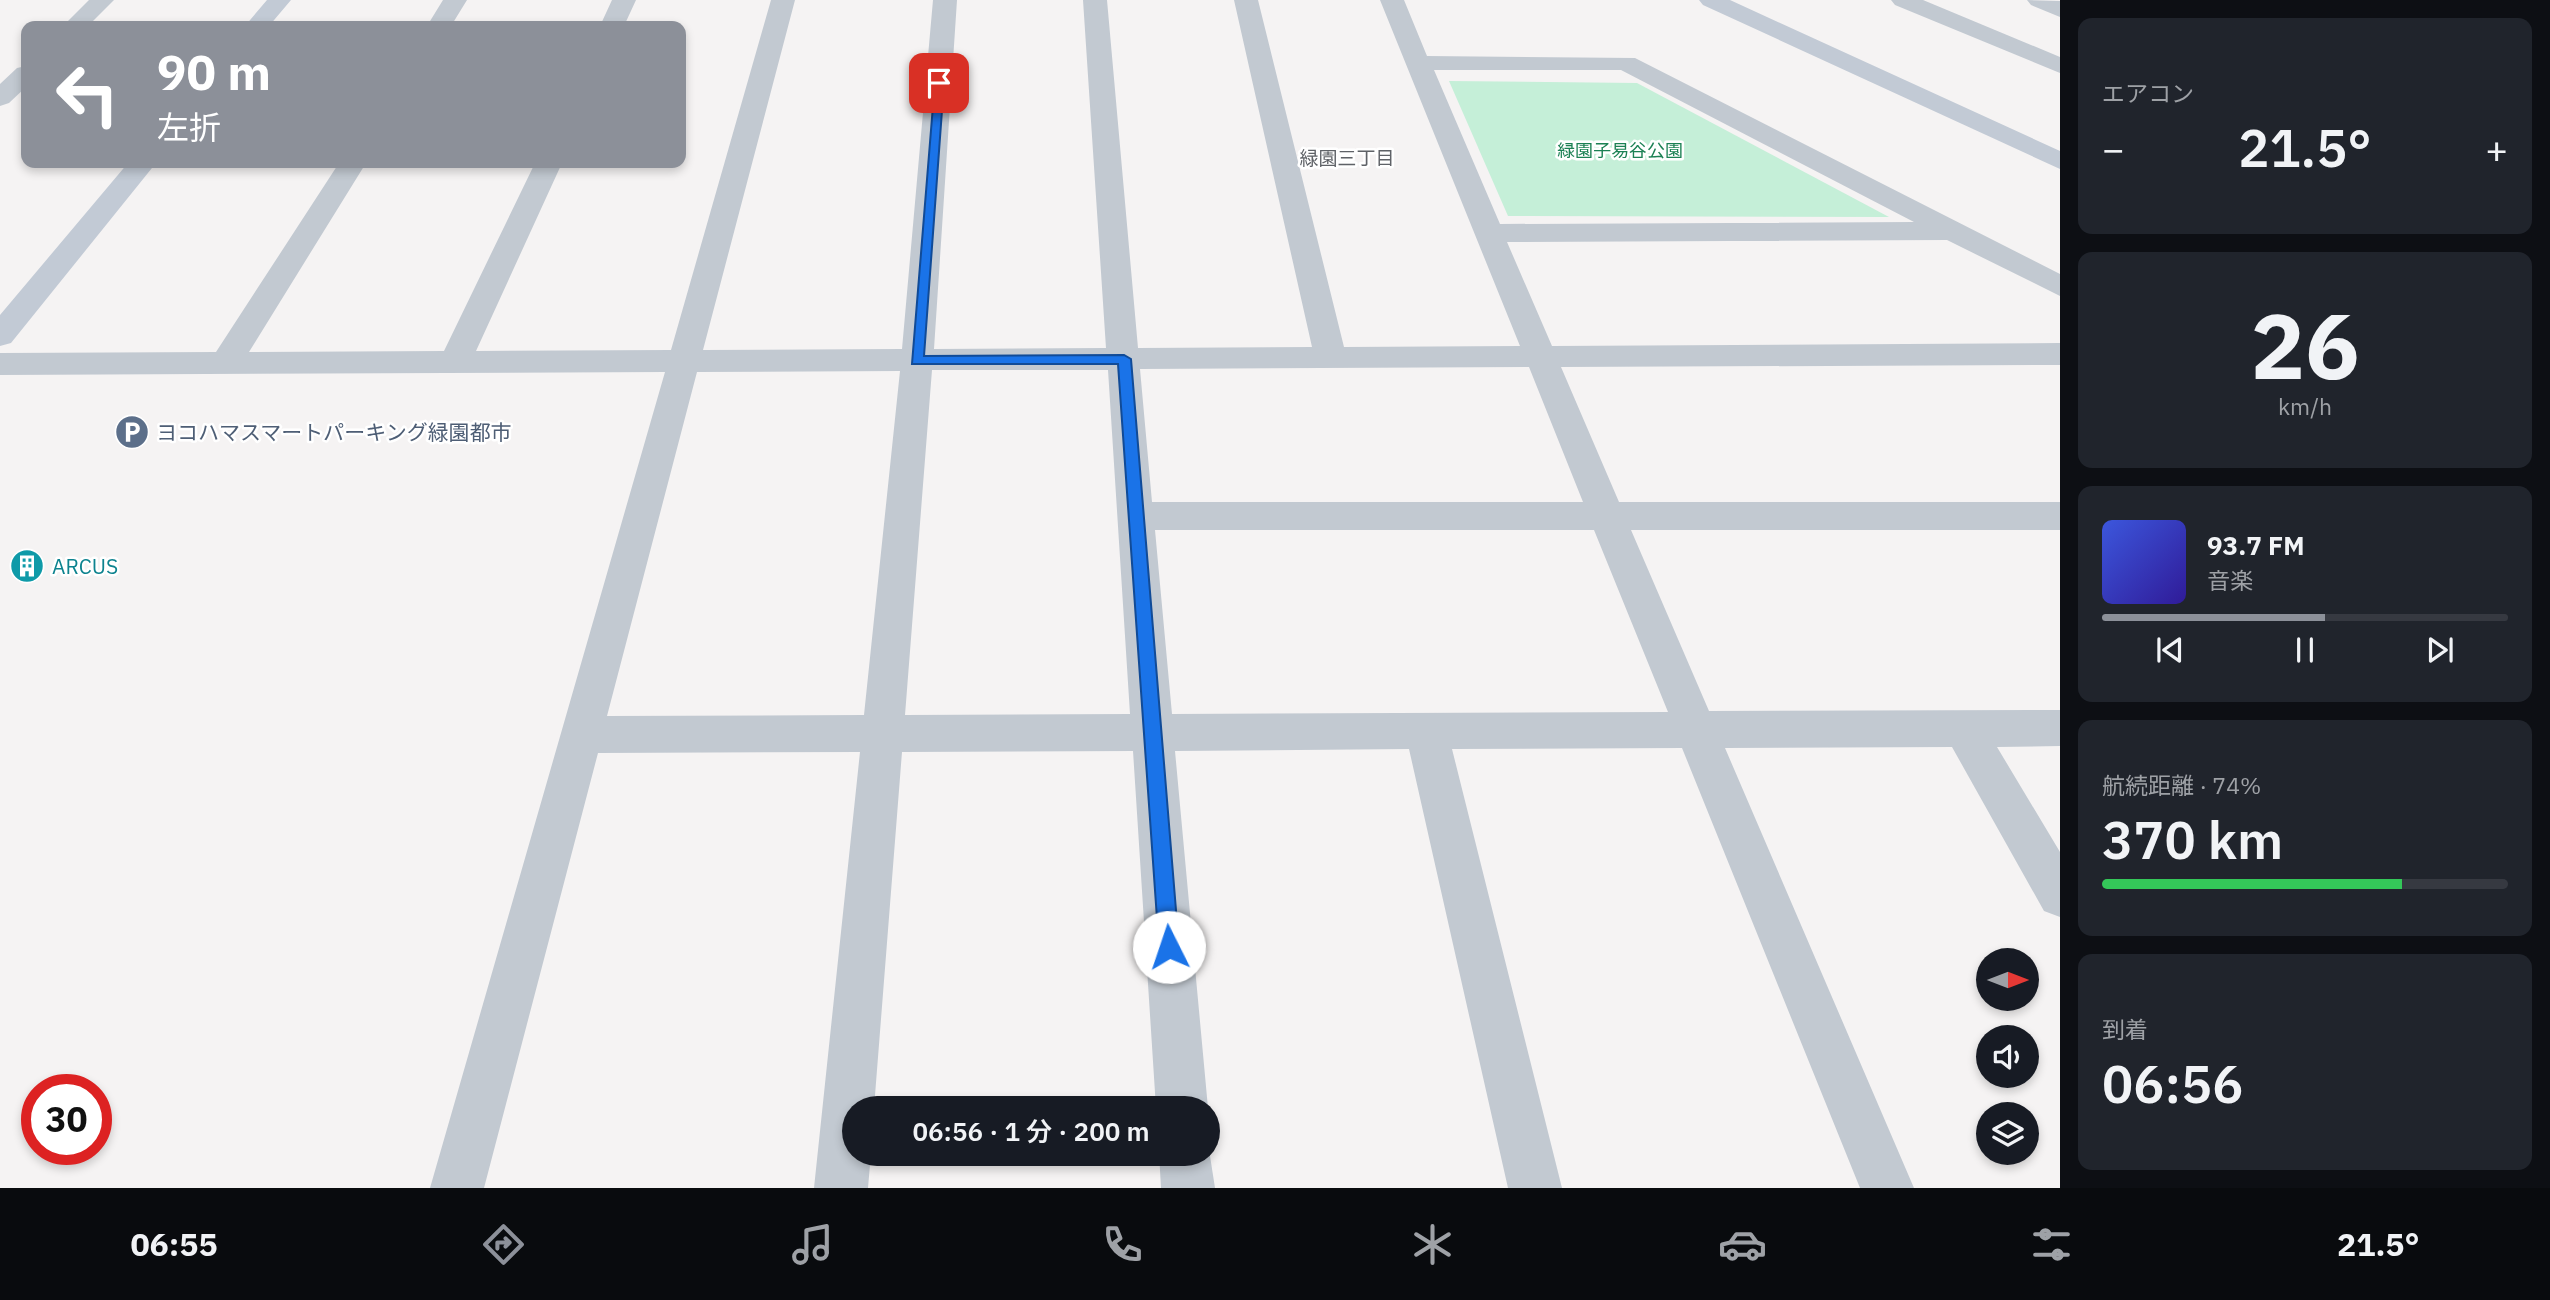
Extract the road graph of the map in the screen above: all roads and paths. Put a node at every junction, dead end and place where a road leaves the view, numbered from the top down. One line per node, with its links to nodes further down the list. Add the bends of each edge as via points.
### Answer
1 (102, 0): 14 (street)
2 (279, 0): 15 (street)
3 (455, 0): 16 (street)
4 (624, 0): 17 (street)
5 (783, 0): 37 (street)
6 (945, 0): 34 (street)
7 (1095, 0): 33 (street)
8 (1247, 0): 32 (street)
9 (1392, 0): 18 (street)
10 (1903, 0): 19 (street)
11 (2039, 0): 13 (street)
12 (1715, 1): 22 (street)
13 (2060, 10)
14 (80, 21)
15 (261, 21)
16 (442, 21)
17 (614, 21)
18 (1418, 62): 26 (street, via 1626,63); 27 (street)
19 (2060, 66)
20 (21, 78): 21 (street)
21 (0, 98)
22 (2060, 161)
23 (138, 168): 29 (street)
24 (349, 168): 35 (street)
25 (546, 168): 36 (street)
26 (1954, 232): 27 (street); 28 (street)
27 (1488, 233): 31 (street)
28 (2060, 286)
29 (0, 336)
30 (2060, 354): 31 (street)
31 (1539, 357): 32 (street); 40 (street)
32 (1331, 358): 33 (street)
33 (1124, 359): 34 (street); 39 (street)
34 (917, 360): 37 (street); 47 (street)
35 (226, 362): 36 (street); 38 (street)
36 (456, 362): 37 (street)
37 (684, 362): 48 (street)
38 (0, 364)
39 (1136, 516): 40 (street); 46 (street)
40 (1605, 516): 41 (street); 44 (street)
41 (2060, 516)
42 (2060, 728): 43 (street)
43 (1964, 729): 44 (street); 49 (street)
44 (1694, 730): 45 (street); 56 (street)
45 (1426, 731): 46 (street); 55 (street)
46 (1152, 733): 47 (street); 50 (street)
47 (881, 734): 48 (street); 53 (street)
48 (582, 735): 52 (street)
49 (2060, 895)
50 (1181, 1096)
51 (1186, 1166): 54 (street)
52 (457, 1188)
53 (841, 1188)
54 (1188, 1188)
55 (1535, 1188)
56 (1887, 1188)

